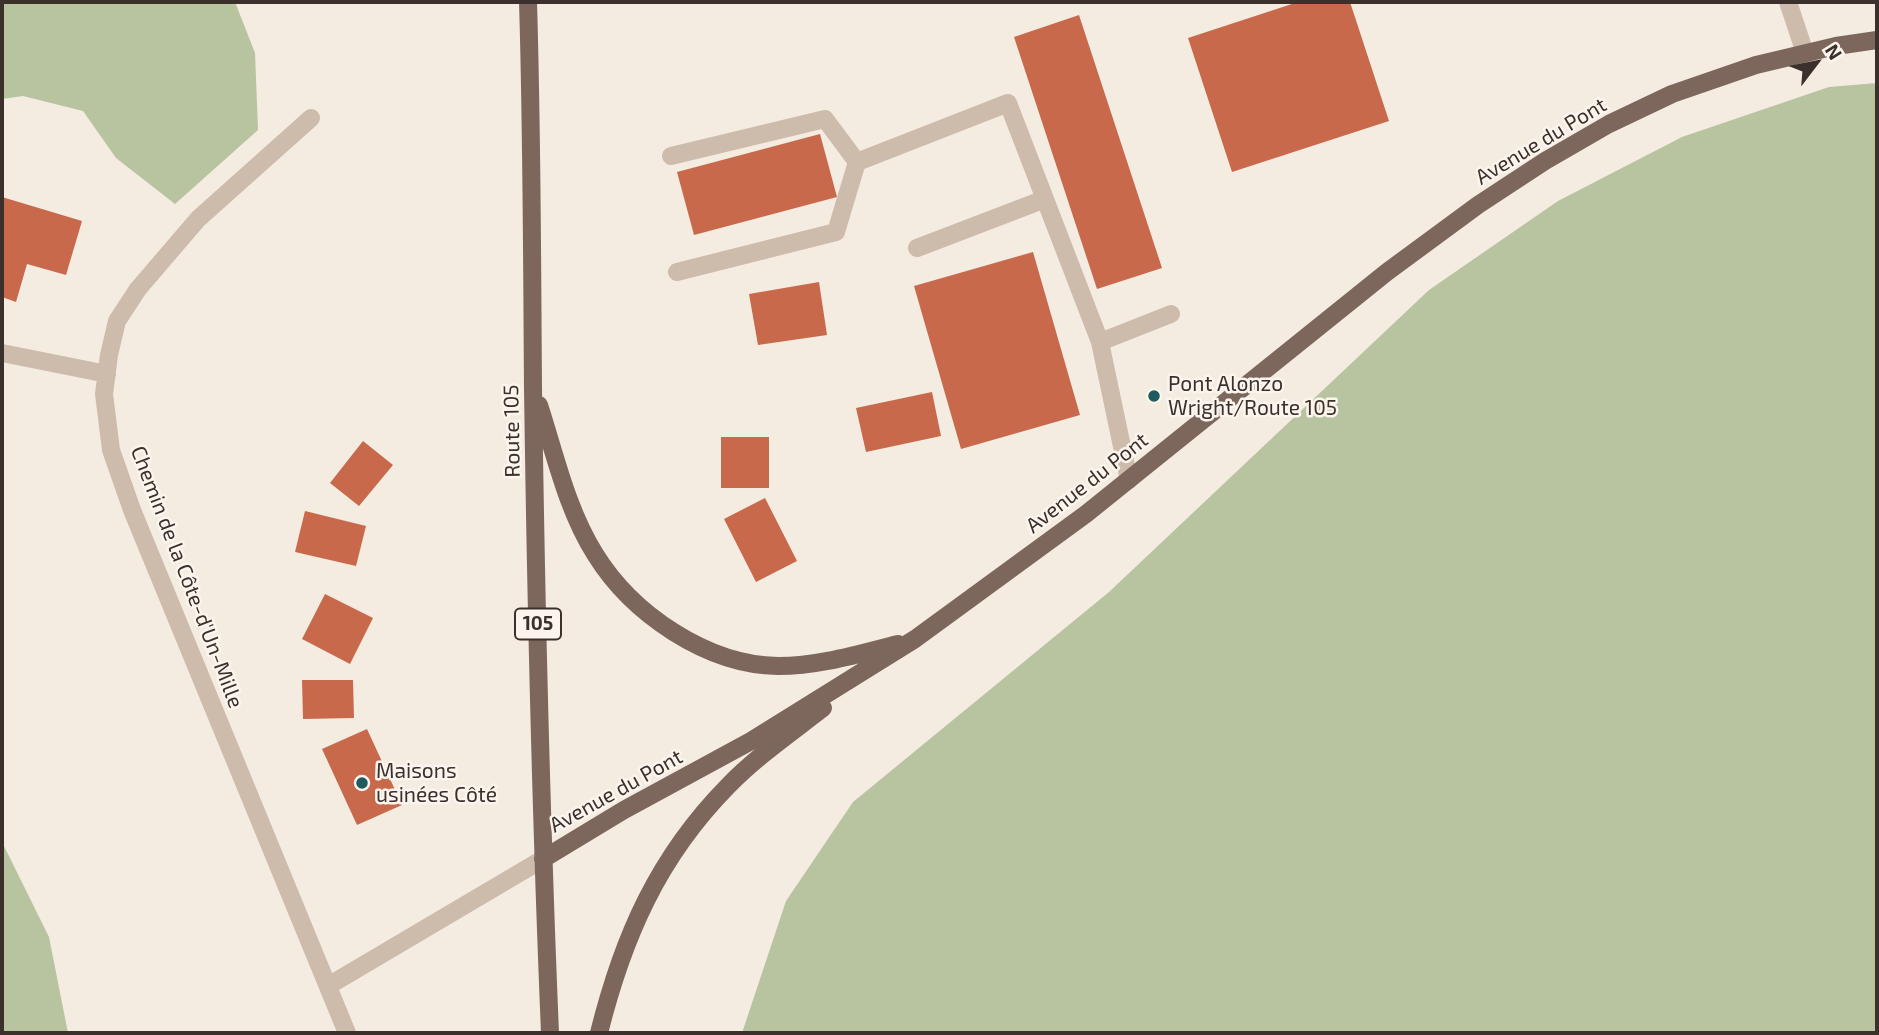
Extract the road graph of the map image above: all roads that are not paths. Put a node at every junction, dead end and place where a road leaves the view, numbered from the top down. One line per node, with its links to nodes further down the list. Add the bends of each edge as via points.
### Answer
1 (528, 2): 15 (main road, Route 105 / 105)
2 (1788, 2): 4 (street)
3 (1877, 40): 4 (main road, Avenue du Pont)
4 (1805, 54): 16 (main road, Avenue du Pont, via 1756,65 1672,94 1545,161 1387,272)
5 (312, 118): 14 (street, Chemin de la Côte-d'Un-Mille, via 198,219 138,289 117,321)
6 (670, 156): 7 (street, via 825,118)
7 (857, 162): 8 (street, via 1008,103); 10 (street, via 836,232)
8 (1045, 199): 9 (street); 12 (street)
9 (917, 248)
10 (677, 272)
11 (1171, 314): 12 (street)
12 (1100, 342): 16 (street)
13 (2, 353): 14 (street)
14 (107, 374): 19 (street, Chemin de la Côte-d'Un-Mille, via 104,394 111,450 132,510)
15 (533, 388): 17 (main road, via 575,512 595,554 648,614 690,641 732,659 777,666 824,663); 18 (main road, Route 105 / 105)
16 (1129, 480): 17 (main road, Avenue du Pont)
17 (915, 639): 18 (main road, Avenue du Pont, via 751,741); 22 (main road, via 729,784 691,827 636,919)
18 (542, 859): 19 (street); 21 (main road, 105)
19 (328, 986): 20 (street, Chemin de la Côte-d'Un-Mille)
20 (347, 1033)
21 (550, 1033)
22 (599, 1033)

